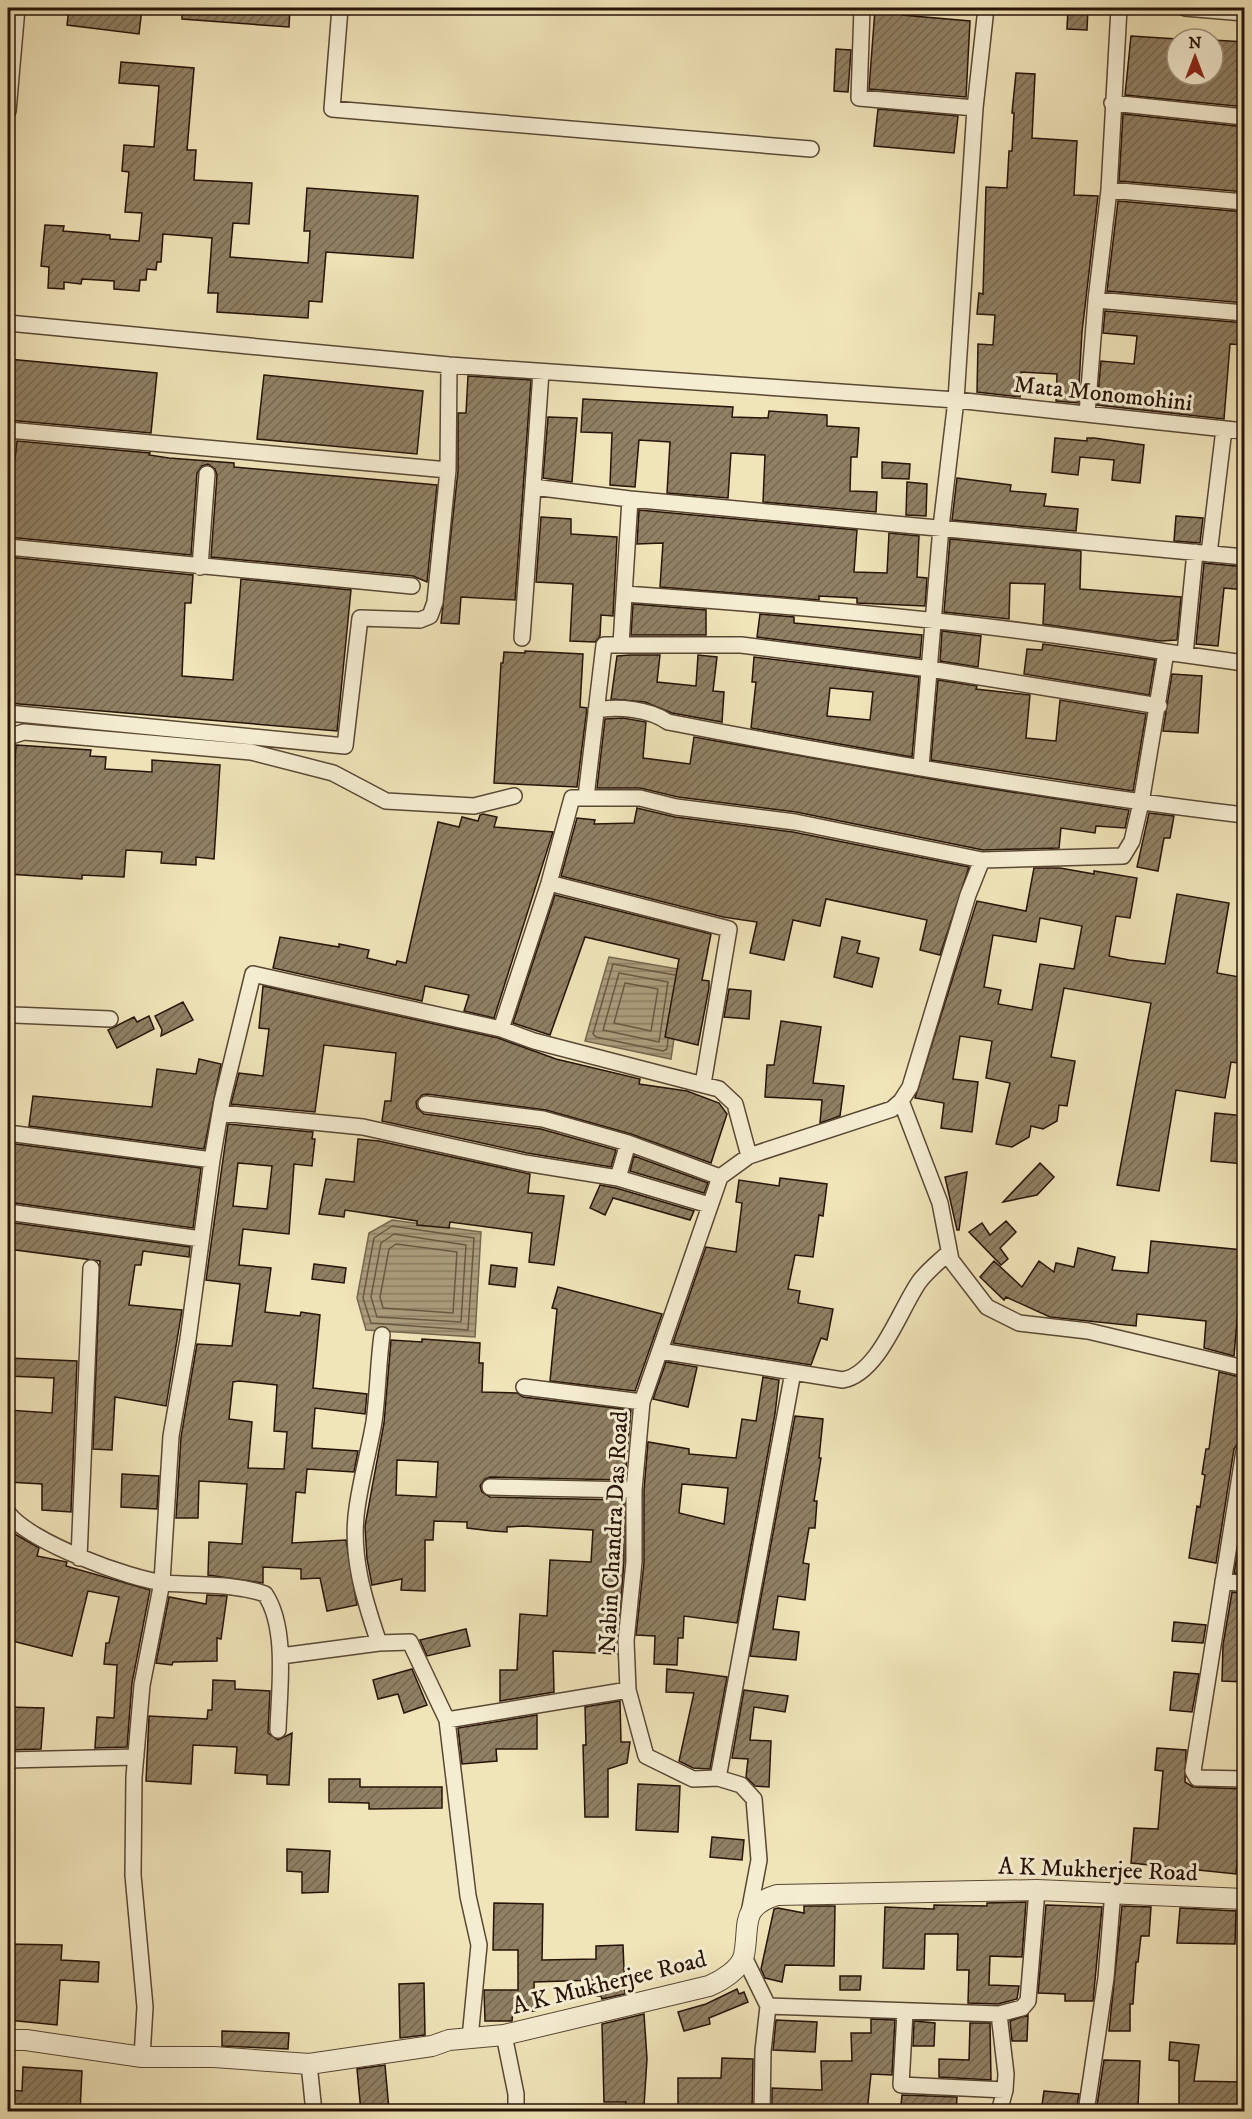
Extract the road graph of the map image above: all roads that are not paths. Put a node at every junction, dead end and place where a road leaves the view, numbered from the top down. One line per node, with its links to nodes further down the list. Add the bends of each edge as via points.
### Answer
1 (17, 8): 8 (street)
2 (340, 8): 13 (street, via 332,109)
3 (862, 8): 10 (street, via 859,98)
4 (986, 8): 10 (street)
5 (1119, 8): 9 (street)
6 (1185, 8): 7 (street)
7 (1245, 13)
8 (10, 81): 11 (street)
9 (1112, 103): 12 (street); 14 (street)
10 (975, 108): 21 (street)
11 (8, 111)
12 (1245, 117)
13 (811, 149)
14 (1108, 190): 15 (street); 16 (street)
15 (1245, 202)
16 (1096, 300): 17 (street); 22 (street)
17 (1245, 313)
18 (8, 323): 19 (street, Mata Monomohini)
19 (449, 365): 20 (street, Mata Monomohini); 26 (street)
20 (541, 372): 21 (street, Mata Monomohini); 28 (street)
21 (956, 400): 22 (street, Mata Monomohini); 30 (street)
22 (1087, 414): 23 (street, Mata Monomohini)
23 (1224, 429): 25 (street, Mata Monomohini); 32 (street)
24 (8, 430): 26 (street)
25 (1245, 431)
26 (448, 470): 46 (street, via 433,609 430,616 420,620 360,618 345,746)
27 (207, 474): 34 (street)
28 (533, 487): 29 (street); 38 (street)
29 (630, 499): 30 (street); 36 (street)
30 (940, 527): 32 (street); 37 (street)
31 (8, 547): 34 (street)
32 (1202, 553): 33 (street); 41 (street)
33 (1245, 556)
34 (200, 567): 35 (street)
35 (412, 586)
36 (625, 594): 37 (street); 39 (street)
37 (933, 621): 40 (street); 43 (street)
38 (522, 638)
39 (621, 644): 43 (street, via 741,645); 45 (street, via 604,645)
40 (1166, 651): 41 (street); 44 (street)
41 (1185, 654): 42 (street)
42 (1245, 663)
43 (930, 669): 44 (street); 48 (street)
44 (1159, 706): 51 (street)
45 (596, 710): 48 (street, via 658,714 668,722 830,754); 50 (street)
46 (8, 713)
47 (8, 737): 49 (street, via 24,732 251,752 333,773 386,801 474,806)
48 (921, 767): 51 (street)
49 (514, 796)
50 (586, 797): 53 (street, via 640,798 676,807 795,822); 54 (street, via 572,798)
51 (1141, 803): 52 (street); 53 (street, via 1132,841 1123,856)
52 (1245, 815)
53 (982, 860): 59 (street, via 910,1087)
54 (549, 883): 57 (street); 58 (street, via 729,929)
55 (8, 1012): 56 (street)
56 (110, 1019)
57 (501, 1029): 58 (street); 61 (street, via 253,974)
58 (704, 1084): 64 (street, via 719,1089 735,1104)
59 (901, 1101): 64 (street, via 892,1109); 71 (street, via 940,1203)
60 (426, 1104): 63 (street, via 543,1119)
61 (221, 1113): 65 (street); 67 (street, via 363,1127 504,1159)
62 (8, 1133): 65 (street)
63 (628, 1143): 66 (street); 67 (street)
64 (749, 1156): 66 (street)
65 (212, 1160): 70 (street)
66 (720, 1177): 68 (street, Nabin Chandra Das Road)
67 (618, 1178): 68 (street)
68 (710, 1205): 74 (street, Nabin Chandra Das Road)
69 (8, 1212): 70 (street)
70 (201, 1239): 85 (street, via 171,1436)
71 (949, 1252): 75 (street, via 987,1307 1019,1323 1088,1331); 76 (street, via 920,1281 873,1360 855,1378 843,1380)
72 (91, 1268): 83 (street)
73 (382, 1335): 87 (street, via 374,1420 355,1535 357,1566)
74 (660, 1351): 76 (street); 78 (street, Nabin Chandra Das Road)
75 (1245, 1368)
76 (793, 1372): 94 (street)
77 (524, 1387): 78 (street)
78 (642, 1402): 81 (street, Nabin Chandra Das Road)
79 (1245, 1451): 84 (street)
80 (490, 1487): 81 (street)
81 (634, 1490): 89 (street, Nabin Chandra Das Road, via 634,1562 626,1641)
82 (8, 1513): 83 (street)
83 (78, 1558): 85 (street)
84 (1223, 1581): 86 (street); 95 (street, via 1193,1771 1197,1778)
85 (162, 1582): 88 (street, via 235,1587 265,1594 274,1618); 92 (street, via 142,1685)
86 (1245, 1584)
87 (380, 1643): 88 (street); 90 (street, via 410,1642)
88 (280, 1656): 91 (street)
89 (628, 1690): 90 (street); 94 (street, Nabin Chandra Das Road, via 646,1756 693,1779)
90 (447, 1720): 105 (street, via 468,1896 479,1945)
91 (278, 1730)
92 (136, 1757): 93 (street); 107 (street, via 133,1875 145,2007)
93 (8, 1760)
94 (718, 1778): 99 (street, Nabin Chandra Das Road, via 741,1785 754,1799 759,1860)
95 (1245, 1779)
96 (1037, 1890): 97 (street, A K Mukherjee Road); 99 (street, A K Mukherjee Road, via 777,1895); 103 (street, via 1028,2001 1022,2008)
97 (1113, 1891): 98 (street, A K Mukherjee Road); 114 (street, via 1106,1978)
98 (1245, 1899)
99 (749, 1913): 100 (street)
100 (744, 1957): 101 (street); 104 (street, A K Mukherjee Road, via 724,1979 709,1986)
101 (768, 2006): 102 (street); 112 (street)
102 (904, 2012): 103 (street); 109 (street, via 901,2085)
103 (999, 2014): 109 (street)
104 (504, 2035): 105 (street, A K Mukherjee Road); 111 (street)
105 (470, 2038): 108 (street, A K Mukherjee Road)
106 (8, 2040): 107 (street, A K Mukherjee Road)
107 (142, 2057): 108 (street, A K Mukherjee Road, via 214,2057)
108 (309, 2064): 110 (street)
109 (1005, 2090): 113 (street)
110 (314, 2112)
111 (516, 2112)
112 (762, 2112)
113 (999, 2112)
114 (1086, 2112)

